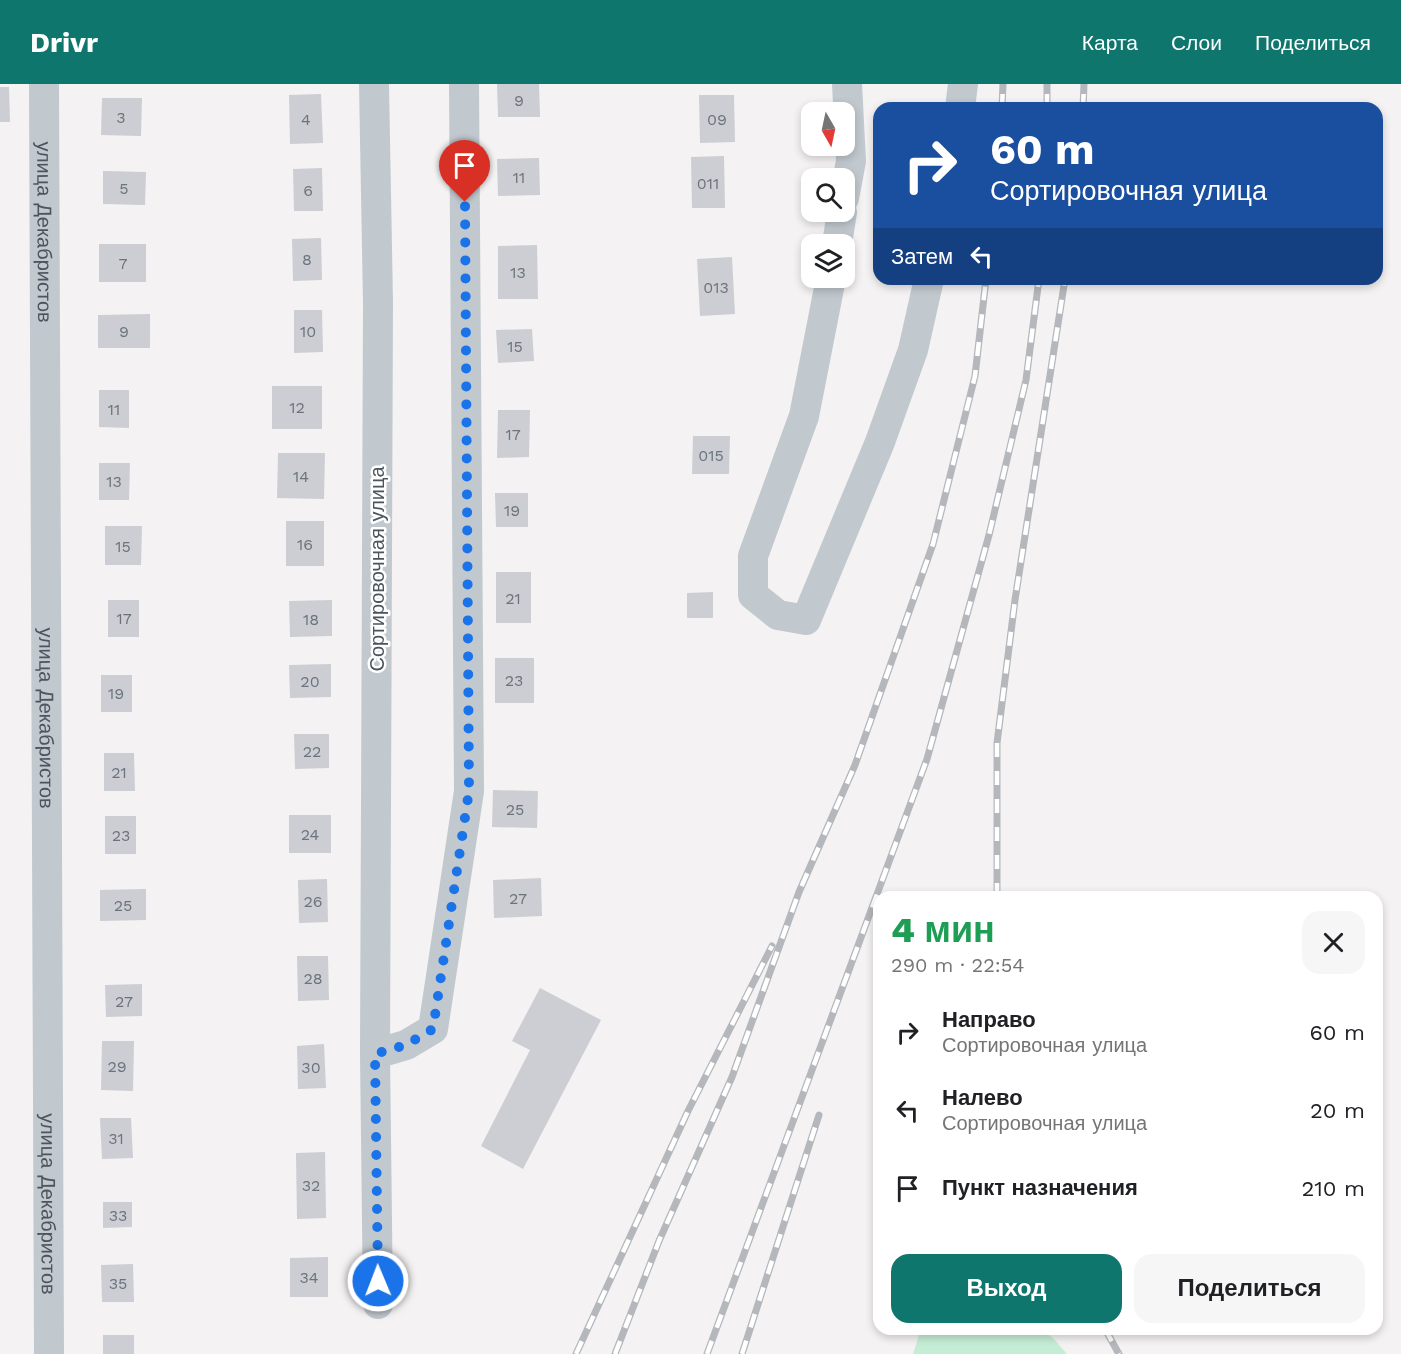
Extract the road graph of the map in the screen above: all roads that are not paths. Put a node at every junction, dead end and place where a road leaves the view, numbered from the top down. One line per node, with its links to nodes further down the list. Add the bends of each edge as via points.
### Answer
1 (44, 84): 12 (street, улица Декабристов)
2 (374, 84): 10 (street, Сортировочная улица, via 378,303)
3 (464, 84): 10 (street, via 469,791 433,1029 406,1045)
4 (848, 84): 7 (street)
5 (963, 84): 6 (street)
6 (961, 102)
7 (850, 168)
8 (928, 285): 9 (street, via 913,350 880,442 806,620 778,615 753,595 753,556 804,416)
9 (829, 288)
10 (375, 1054): 11 (street, Сортировочная улица)
11 (378, 1304)
12 (50, 1354)

